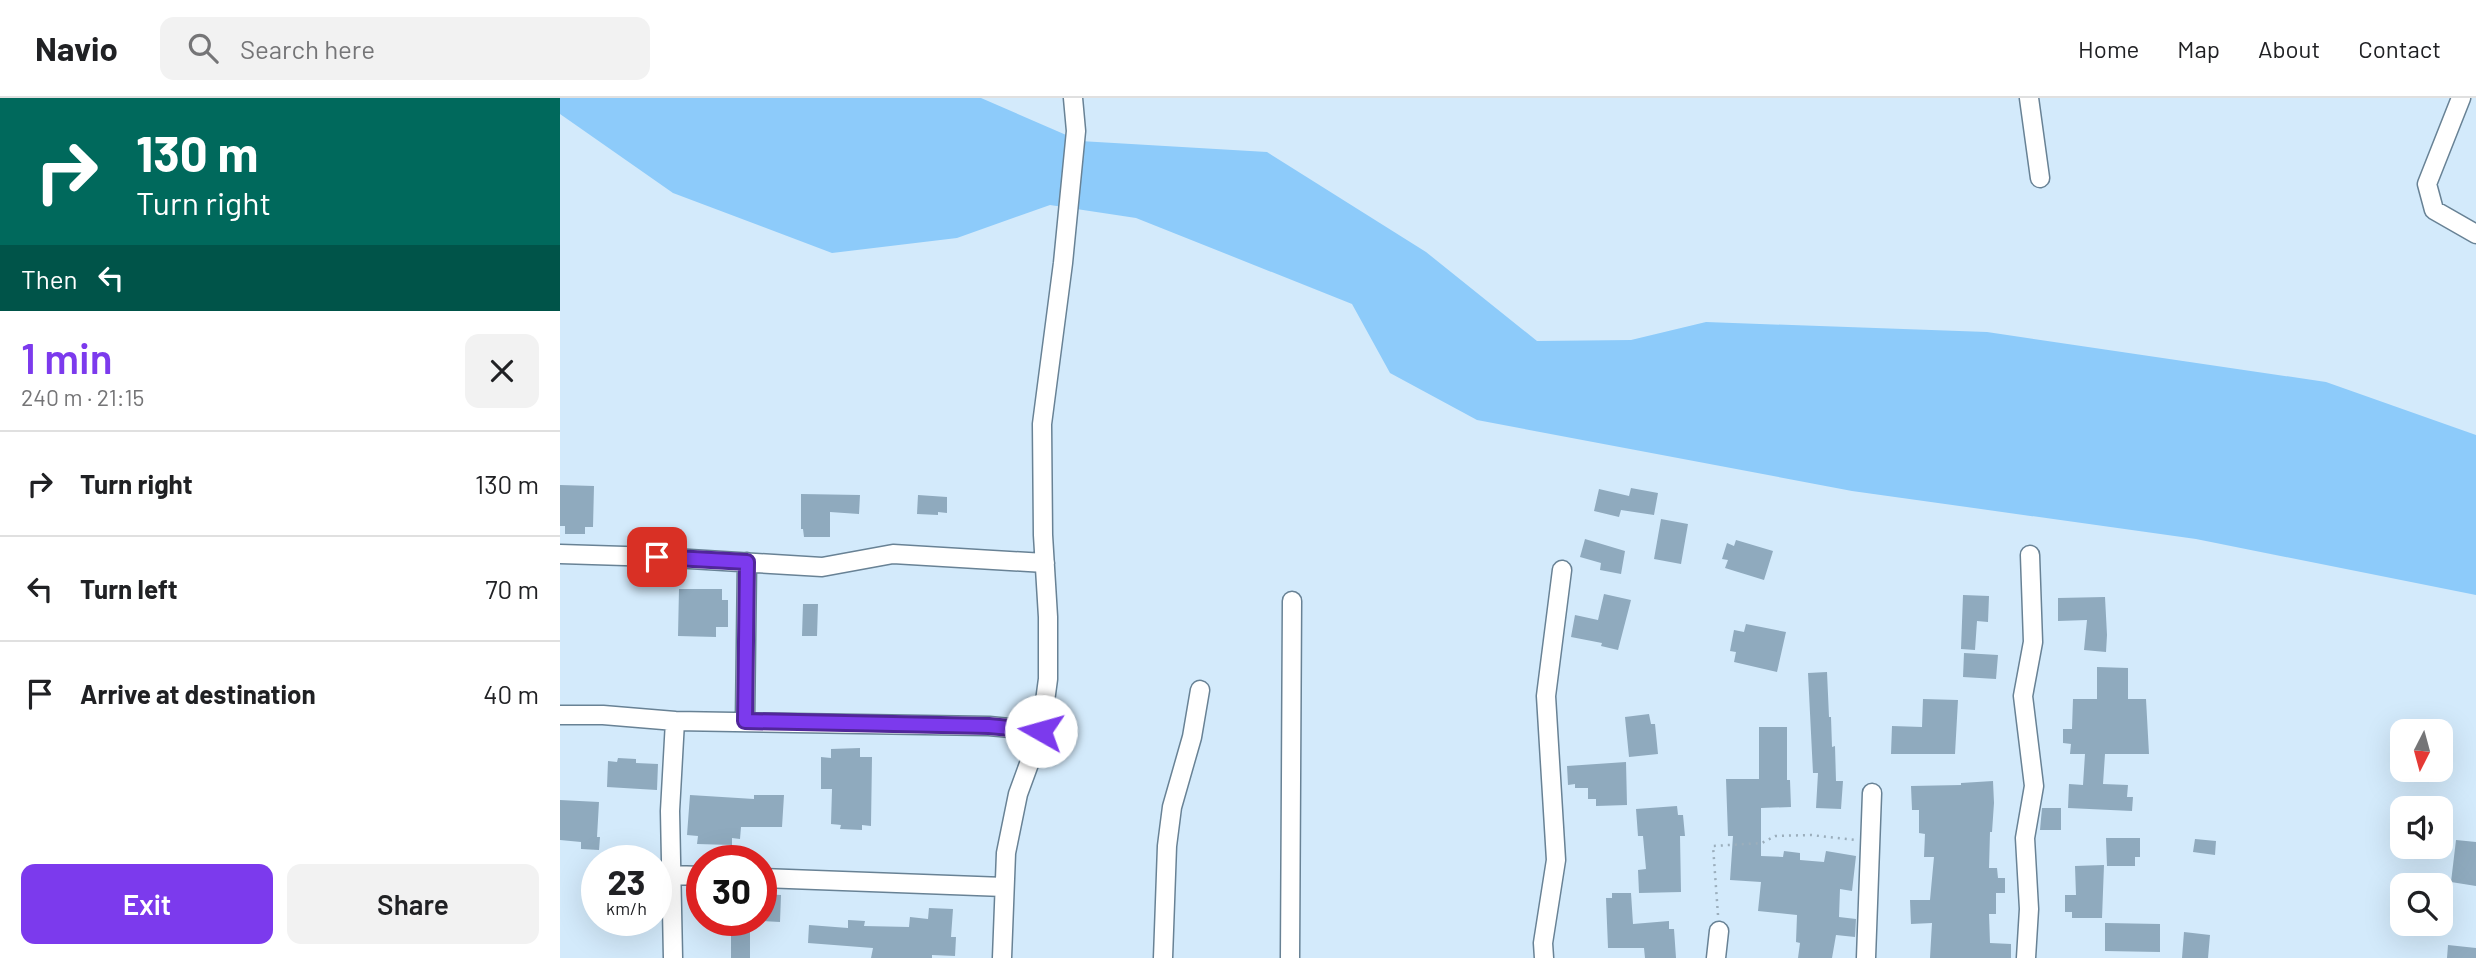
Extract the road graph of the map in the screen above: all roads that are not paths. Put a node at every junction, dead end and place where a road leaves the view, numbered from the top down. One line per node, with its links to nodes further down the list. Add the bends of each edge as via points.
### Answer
1 (1073, 98): 9 (street, via 1075,145 1042,424)
2 (2029, 98): 4 (street)
3 (2461, 98): 5 (street, via 2427,184 2434,210)
4 (2040, 178)
5 (2476, 234)
6 (560, 554): 8 (street)
7 (2029, 555): 30 (street, via 2033,642 2023,696 2034,786 2025,838)
8 (747, 562): 9 (street, via 822,567 893,554); 15 (street)
9 (1045, 563): 16 (street, via 1048,679)
10 (1562, 570): 27 (street, via 1546,695 1556,859)
11 (1292, 601): 26 (street)
12 (1200, 690): 25 (street, via 1172,807)
13 (560, 715): 14 (street)
14 (676, 721): 15 (street); 18 (street)
15 (745, 721): 16 (street)
16 (1041, 731): 20 (street, via 1018,794)
17 (1872, 793): 29 (street)
18 (671, 845)
19 (777, 879): 20 (street)
20 (1004, 887): 24 (street)
21 (672, 916): 23 (street)
22 (1719, 931): 28 (street)
23 (673, 958)
24 (1002, 958)
25 (1163, 958)
26 (1290, 958)
27 (1544, 958)
28 (1716, 958)
29 (1866, 958)
30 (2026, 958)

